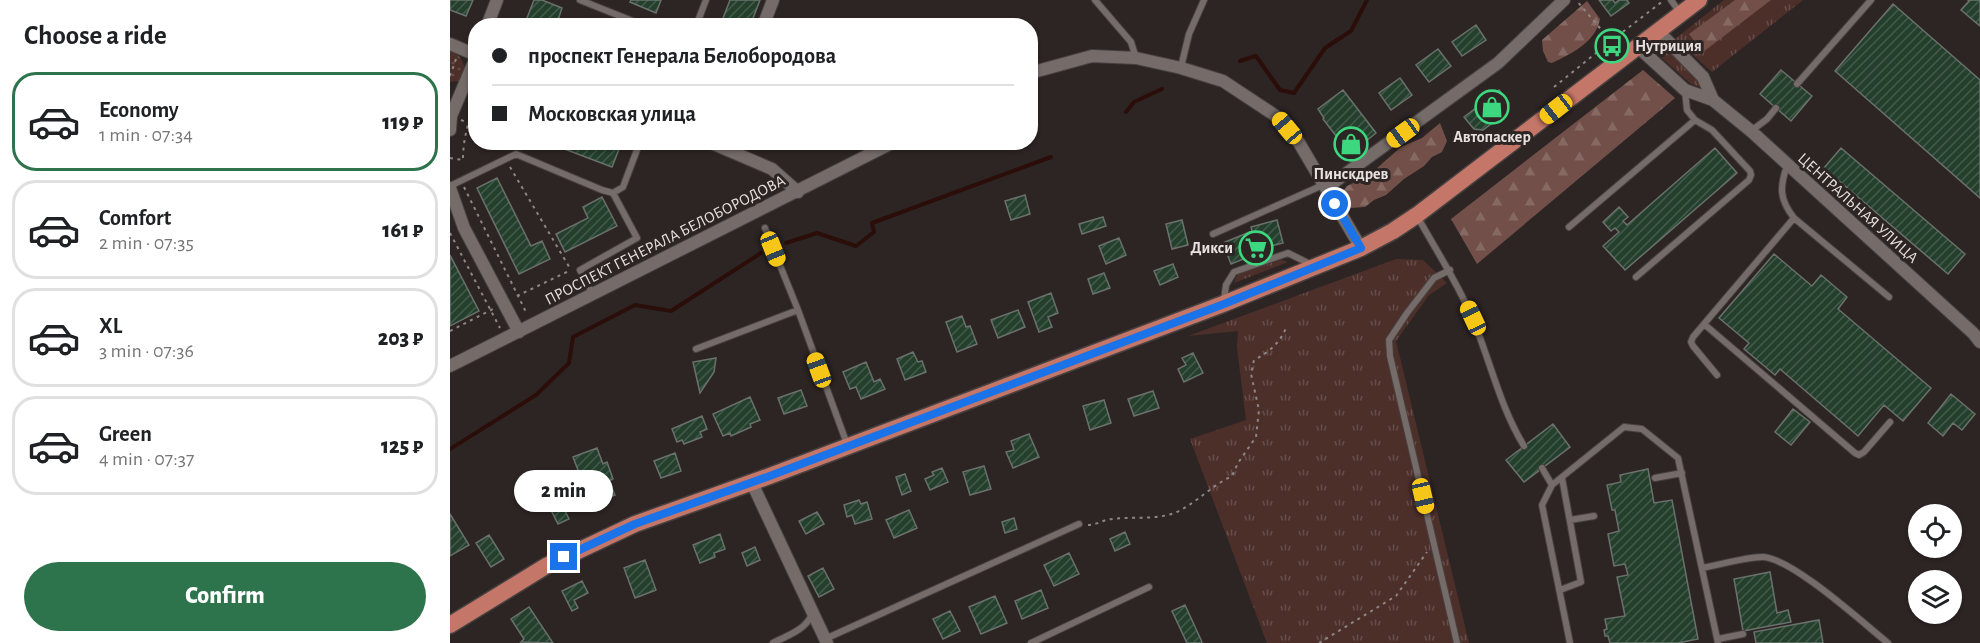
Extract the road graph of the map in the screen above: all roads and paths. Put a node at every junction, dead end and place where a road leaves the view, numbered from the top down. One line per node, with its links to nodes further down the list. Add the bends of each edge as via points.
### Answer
1 (497, 0): 15 (street)
2 (580, 0): 14 (lane)
3 (605, 0): 14 (lane)
4 (706, 0): 17 (lane)
5 (773, 0): 18 (street)
6 (1095, 0): 23 (lane, via 1131,42)
7 (1204, 0): 24 (lane, via 1189,34)
8 (1564, 0): 44 (street, via 1498,63)
9 (1576, 0): 20 (path)
10 (1664, 0): 20 (path)
11 (1699, 0): 13 (main road)
12 (1871, 0): 28 (lane)
13 (1676, 7): 19 (main road)
14 (602, 8): 16 (lane)
15 (490, 18)
16 (626, 18)
17 (699, 18)
18 (766, 18)
19 (1658, 32): 22 (main road); 31 (street, via 1703,77)
20 (1611, 41): 29 (path)
21 (455, 46): 27 (path)
22 (1638, 47): 30 (street); 47 (main road)
23 (1136, 58): 24 (street); 25 (street, via 1092,56)
24 (1181, 68): 44 (street, via 1223,81 1276,116 1298,141)
25 (1038, 71)
26 (468, 75): 35 (street, via 451,116)
27 (450, 76)
28 (1797, 84)
29 (1554, 87)
30 (1685, 90): 31 (street); 33 (lane, via 1688,110)
31 (1713, 100): 36 (street, ЦЕНТРАЛЬНАЯ УЛИЦА)
32 (1776, 108): 36 (lane)
33 (1695, 120): 49 (lane); 57 (lane, via 1712,130 1751,175)
34 (468, 121): 40 (path, via 464,160)
35 (450, 130)
36 (1751, 131): 42 (street, ЦЕНТРАЛЬНАЯ УЛИЦА)
37 (637, 150): 46 (lane, via 623,187)
38 (729, 150): 45 (street, via 772,169)
39 (879, 150): 45 (street, ПРОСПЕКТ ГЕНЕРАЛА БЕЛОБОРОДОВА)
40 (450, 158)
41 (505, 159): 43 (lane); 46 (lane, via 516,154); 55 (path)
42 (1787, 166): 48 (lane, via 1783,203); 67 (street, ЦЕНТРАЛЬНАЯ УЛИЦА)
43 (454, 185): 62 (path); 65 (street, via 464,228)
44 (1325, 187): 52 (lane); 53 (street)
45 (798, 192): 58 (street, ПРОСПЕКТ ГЕНЕРАЛА БЕЛОБОРОДОВА)
46 (614, 193): 58 (lane, via 637,238 580,270)
47 (1417, 215): 53 (main road); 56 (lane)
48 (1794, 218): 59 (lane); 63 (lane)
49 (1569, 227)
50 (765, 228): 61 (lane)
51 (450, 233): 66 (path)
52 (1213, 234)
53 (1361, 248): 54 (main road)
54 (1316, 267): 60 (main road); 60 (lane, via 1288,253 1234,272 1226,285)
55 (571, 270)
56 (1450, 270): 73 (lane, via 1473,318 1513,428); 83 (lane, via 1434,278 1389,340)
57 (1636, 277)
58 (593, 295): 65 (street, ПРОСПЕКТ ГЕНЕРАЛА БЕЛОБОРОДОВА)
59 (1889, 297)
60 (1224, 304): 72 (main road)
61 (798, 310): 68 (lane); 72 (lane)
62 (530, 319)
63 (1704, 324): 70 (lane, via 1691,342); 71 (lane, via 1855,453 1864,452)
64 (1286, 328): 82 (path, via 1280,340 1254,360 1251,374 1259,410 1256,437 1232,476 1167,517)
65 (519, 332): 69 (street, ПРОСПЕКТ ГЕНЕРАЛА БЕЛОБОРОДОВА)
66 (502, 333)
67 (1980, 342)
68 (696, 350)
69 (450, 366)
70 (1717, 375)
71 (1890, 422)
72 (848, 446): 78 (main road)
73 (1524, 446)
74 (1542, 468): 79 (lane)
75 (1682, 473): 76 (lane, via 1678,458 1642,429 1624,426); 77 (lane); 84 (lane)
76 (1562, 478): 79 (lane); 81 (lane)
77 (1655, 478)
78 (752, 483): 87 (street); 88 (main road, via 635,524 546,566)
79 (1552, 485): 86 (lane, via 1542,505)
80 (1594, 516): 81 (lane)
81 (1570, 520): 86 (lane, via 1581,582)
82 (1079, 524): 90 (lane)
83 (1434, 542): 94 (path, via 1396,596); 95 (lane)
84 (1702, 568): 91 (lane); 97 (lane, via 1763,557 1784,564)
85 (1149, 587): 93 (lane)
86 (1560, 590): 96 (lane)
87 (812, 614): 90 (street); 92 (lane, via 804,626)
88 (450, 625)
89 (1743, 634): 91 (lane)
90 (826, 641)
91 (1718, 641)
92 (773, 643)
93 (1031, 643)
94 (1318, 643)
95 (1457, 643)
96 (1570, 643)
97 (1888, 643)

